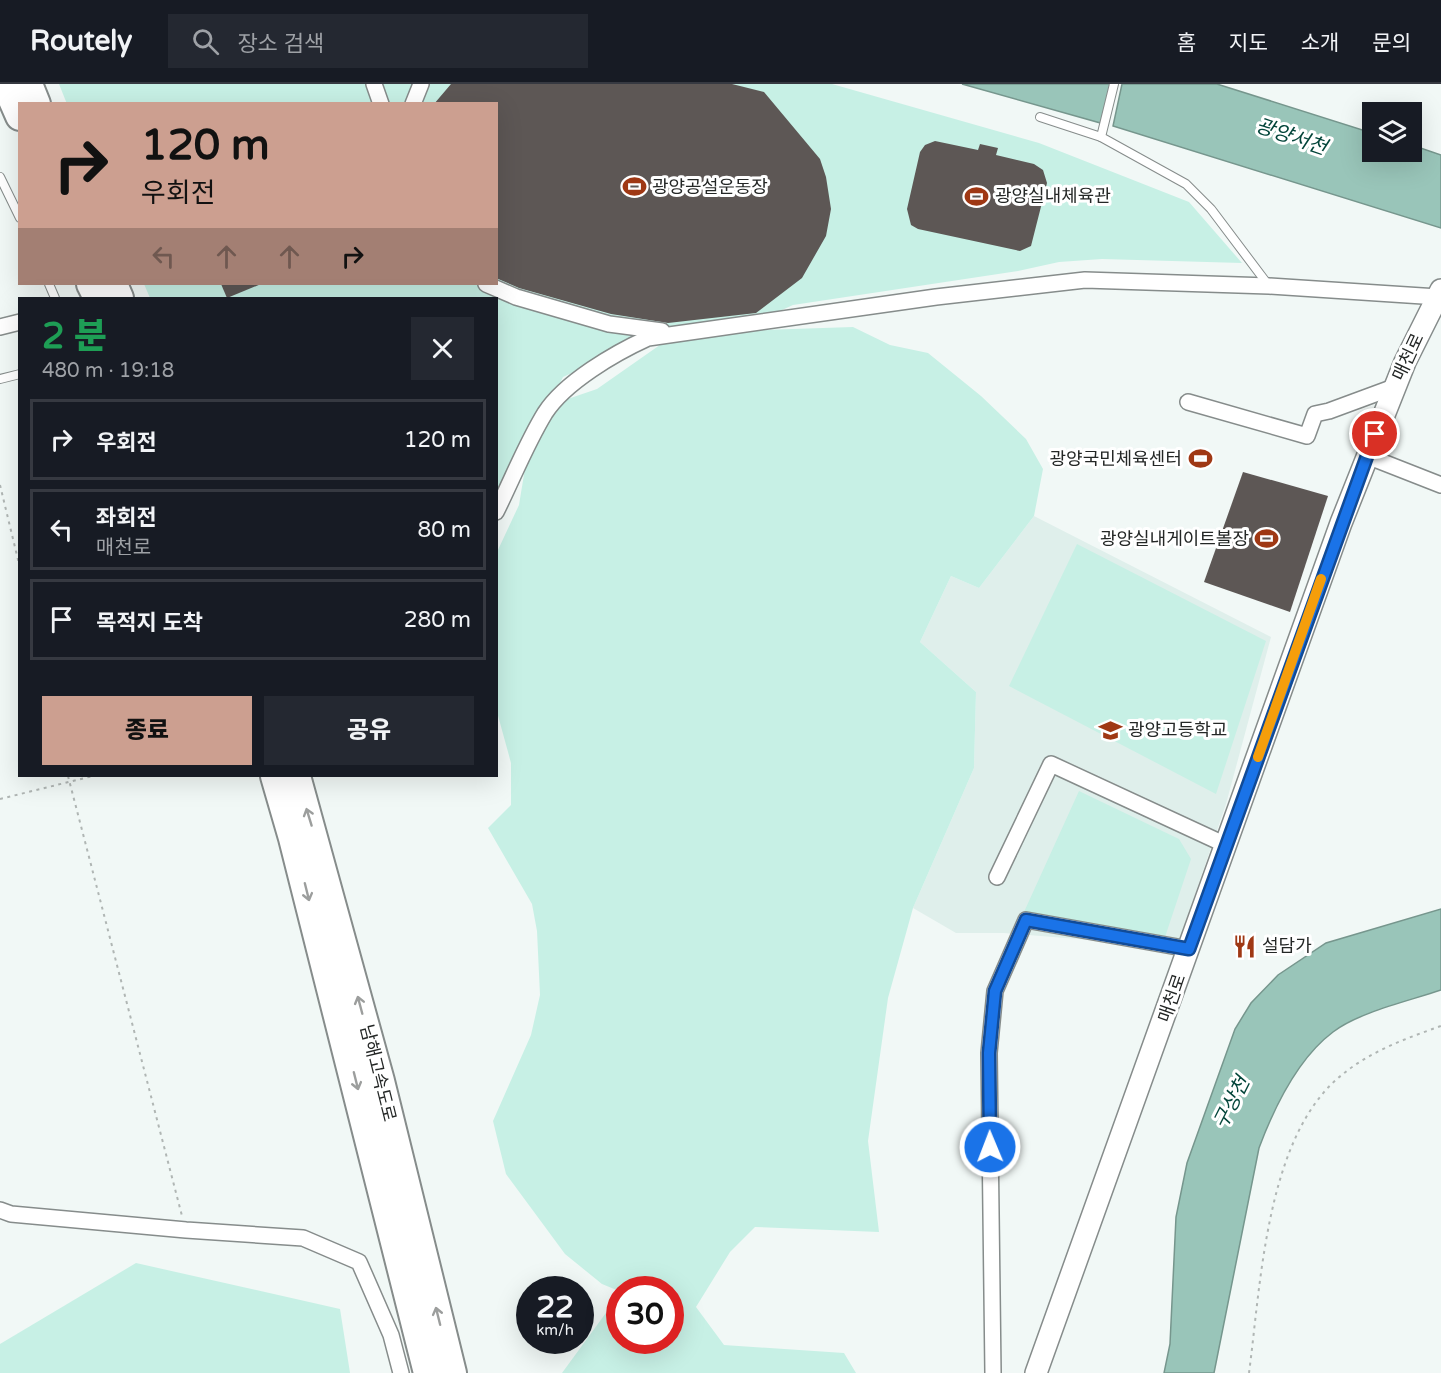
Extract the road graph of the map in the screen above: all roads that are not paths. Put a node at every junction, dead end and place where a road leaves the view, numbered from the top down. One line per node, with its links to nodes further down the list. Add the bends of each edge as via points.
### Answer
1 (6, 84): 9 (highway)
2 (28, 84): 6 (highway)
3 (374, 84): 7 (street)
4 (421, 84): 8 (street)
5 (1114, 84): 11 (lane)
6 (35, 102)
7 (380, 102)
8 (414, 102)
9 (18, 111)
10 (1040, 117): 11 (lane)
11 (1101, 137): 15 (lane, via 1185,184 1211,209)
12 (0, 177): 13 (lane)
13 (18, 214)
14 (488, 285): 19 (street, via 609,324)
15 (1269, 286): 16 (street); 19 (street, via 1055,282)
16 (1439, 293): 22 (main road, 매천로)
17 (18, 322): 18 (street)
18 (0, 327)
19 (677, 333): 26 (street, via 648,338 631,346 567,388 546,412)
20 (18, 374): 21 (lane)
21 (0, 379)
22 (1394, 387): 23 (street, via 1315,414 1307,436); 24 (main road, 매천로)
23 (1188, 402)
24 (1367, 456): 25 (street); 29 (main road, 매천로)
25 (1441, 485)
26 (498, 508)
27 (275, 777): 36 (highway, 남해고속도로, one-way to 36)
28 (296, 777): 37 (highway, 남해고속도로, one-way to 28, via 380,1081)
29 (1226, 845): 30 (street, via 1052,764); 31 (main road, 매천로)
30 (998, 877)
31 (1189, 949): 33 (street, via 1026,920 995,991 989,1053); 34 (main road, 매천로)
32 (0, 1210): 35 (street, via 303,1238 359,1262 391,1335)
33 (993, 1366): 38 (street)
34 (1036, 1372)
35 (401, 1373)
36 (428, 1373)
37 (452, 1373)
38 (1001, 1373)

